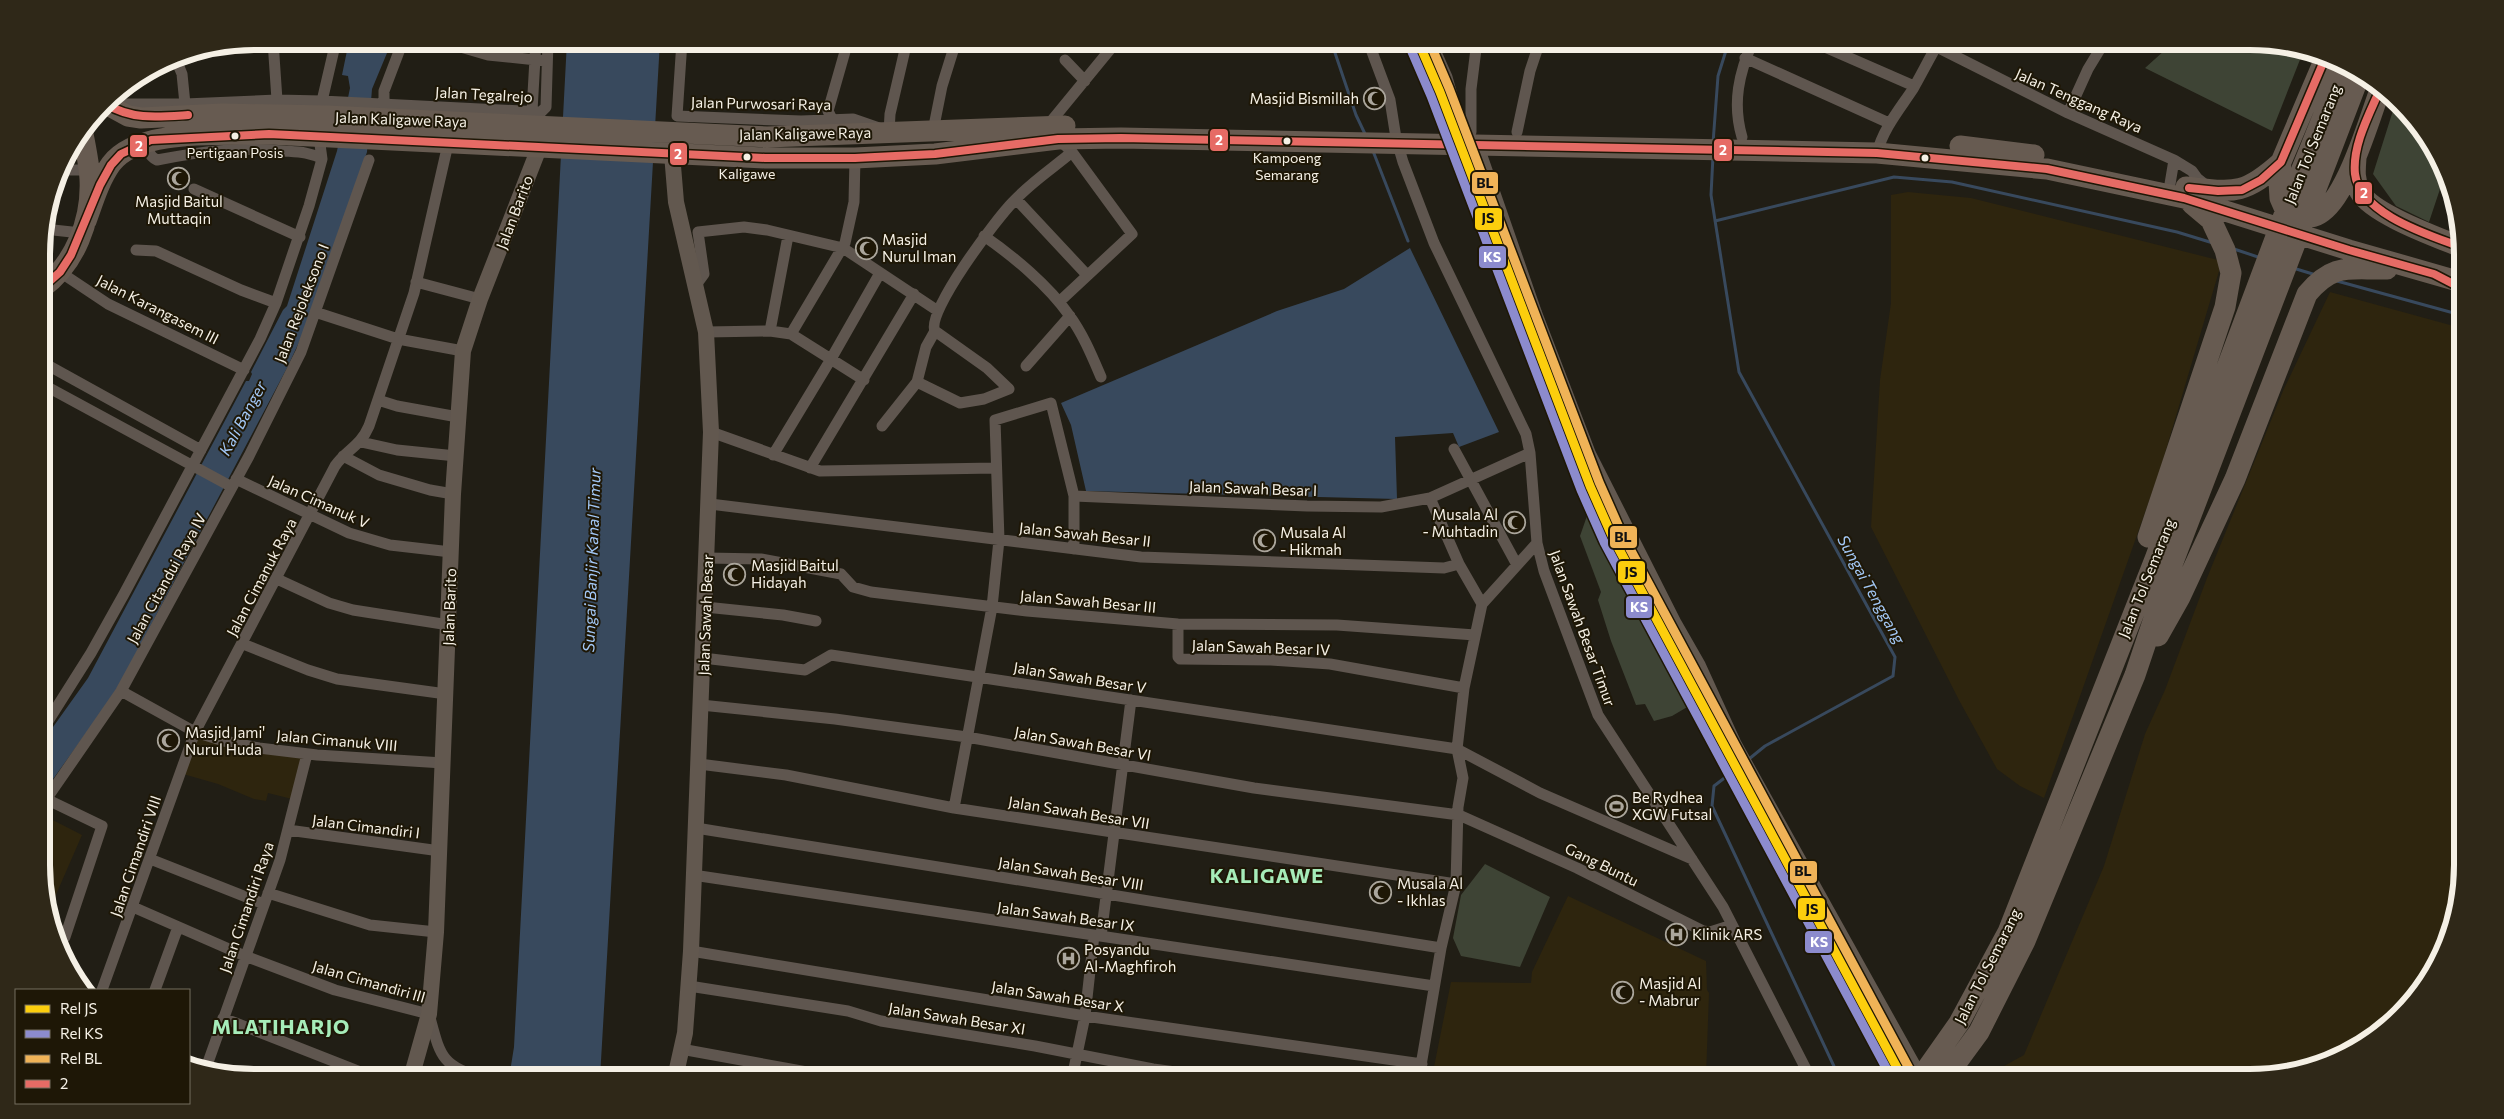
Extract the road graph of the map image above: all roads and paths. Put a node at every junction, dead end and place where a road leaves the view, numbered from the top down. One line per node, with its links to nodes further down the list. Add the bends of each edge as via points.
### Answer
1 (274, 50): 31 (street)
2 (335, 50): 33 (street)
3 (400, 50): 36 (street)
4 (471, 50): 23 (street)
5 (538, 50): 23 (street)
6 (545, 50): 23 (street, Jalan Tegalrejo)
7 (681, 50): 40 (street, Jalan Purwosari Raya, via 677,116 800,121)
8 (845, 50): 40 (street, via 828,111)
9 (905, 50): 43 (street)
10 (953, 50): 41 (street)
11 (1108, 50): 28 (street)
12 (1371, 50): 46 (street, Jalan Sawah Besar Timur, via 1390,100)
13 (1435, 50): 42 (street)
14 (1476, 50): 42 (street)
15 (1537, 50): 44 (street)
16 (1749, 50): 21 (street)
17 (1832, 50): 29 (street)
18 (1934, 50): 29 (street)
19 (1942, 50): 38 (street, Jalan Tenggang Raya)
20 (2100, 50): 38 (street)
21 (1746, 58): 48 (street); 52 (street, via 1736,93)
22 (1065, 60): 28 (street)
23 (541, 61): 36 (street, Jalan Tegalrejo, via 546,107 541,112)
24 (2323, 64): 62 (highway)
25 (178, 65): 37 (street)
26 (2341, 72): 137 (highway, Jalan Tol Semarang, via 2295,186)
27 (2357, 80): 137 (highway, Jalan Tol Semarang)
28 (1085, 81): 47 (street, via 1054,116)
29 (1914, 86): 48 (street)
30 (2378, 95): 57 (highway)
31 (277, 100): 33 (street); 35 (street)
32 (118, 102): 37 (street)
33 (327, 106): 35 (highway, Jalan Kaligawe Raya); 36 (highway, Jalan Kaligawe Raya)
34 (112, 108): 39 (highway, Jalan Kaligawe Raya, via 128,116)
35 (222, 108): 37 (highway, Jalan Kaligawe Raya)
36 (379, 108): 43 (highway, Jalan Kaligawe Raya, via 552,125 767,137)
37 (185, 110): 39 (highway, Jalan Kaligawe Raya)
38 (2068, 113): 61 (street, Jalan Tenggang Raya)
39 (153, 118): 49 (highway, via 144,127)
40 (832, 119): 43 (street, Jalan Purwosari Raya, via 853,119)
41 (933, 131): 43 (highway, Jalan Kaligawe Raya); 47 (highway, Jalan Kaligawe Raya)
42 (1464, 131): 44 (highway); 46 (highway, Jalan Kaligawe Raya); 46 (highway, Jalan Kaligawe Raya); 51 (highway); 210 (street, via 1588,454 1698,666 1734,744)
43 (888, 132)
44 (1517, 132): 51 (highway)
45 (322, 137): 53 (highway, Jalan Kaligawe Raya, via 269,134); 56 (highway, Jalan Kaligawe Raya); 59 (street)
46 (1378, 137): 47 (highway, Jalan Kaligawe Raya); 118 (street, Jalan Sawah Besar Timur, via 1434,243 1526,434)
47 (1061, 139): 60 (highway, Jalan Kaligawe Raya, via 935,154); 68 (street); 84 (street, via 1132,234)
48 (1882, 139): 52 (highway); 66 (highway)
49 (151, 140): 53 (highway, Jalan Kaligawe Raya); 71 (highway, Jalan Kaligawe Raya, via 121,154 111,165)
50 (84, 141): 64 (highway)
51 (1634, 142): 52 (highway)
52 (1742, 142)
53 (199, 144): 59 (street, via 220,149 312,154)
54 (448, 144): 55 (highway, Jalan Kaligawe Raya); 56 (highway, Jalan Kaligawe Raya); 87 (street)
55 (544, 148): 58 (highway, Jalan Kaligawe Raya); 91 (street, Jalan Barito)
56 (370, 150): 95 (street, Jalan Rejoleksono I)
57 (2357, 152): 70 (highway, via 2339,192 2324,211 2313,217); 76 (highway, via 2355,178 2366,200 2388,215)
58 (664, 154): 60 (highway, Jalan Kaligawe Raya); 89 (street, Jalan Sawah Besar)
59 (322, 158): 73 (street)
60 (855, 158): 77 (street, via 854,202)
61 (2174, 160): 66 (street); 67 (street, Jalan Tenggang Raya, via 2192,171)
62 (2281, 162): 67 (highway, via 2261,180 2242,190); 70 (highway, via 2280,198)
63 (68, 170): 64 (street)
64 (89, 170): 71 (highway)
65 (194, 189): 73 (street)
66 (2180, 190): 67 (highway); 69 (highway); 70 (highway); 150 (highway, via 2211,220 2231,273 2225,307 2138,567)
67 (2212, 190)
68 (1016, 198): 75 (street); 84 (street)
69 (2242, 216): 70 (highway); 79 (highway)
70 (2290, 219): 79 (highway); 80 (highway)
71 (84, 227): 72 (street); 81 (highway, Jalan Kaligawe Raya)
72 (52, 229)
73 (300, 236): 93 (street)
74 (788, 236): 77 (street); 89 (street, via 744,227 698,232 704,274); 97 (street)
75 (984, 236): 92 (street, via 1007,252); 94 (street)
76 (2454, 244)
77 (843, 248): 82 (street); 100 (street)
78 (136, 250): 93 (street, via 153,250)
79 (2347, 260): 83 (highway); 151 (highway, via 2307,294 2235,479 2180,597)
80 (2454, 268)
81 (60, 272): 86 (highway, Jalan Kaligawe Raya); 106 (street, Jalan Karangasem III, via 108,304)
82 (880, 273): 90 (street); 103 (street)
83 (2434, 274): 85 (highway); 88 (highway)
84 (1087, 275): 92 (street)
85 (2454, 280)
86 (50, 281)
87 (416, 282): 91 (street); 101 (street)
88 (2454, 284)
89 (696, 285): 99 (street, Jalan Sawah Besar)
90 (914, 294): 94 (street); 108 (street)
91 (480, 298): 102 (street, Jalan Barito)
92 (1059, 302): 96 (street)
93 (276, 303): 106 (street)
94 (938, 310): 98 (street, via 933,326)
95 (315, 312): 101 (street); 126 (street, Jalan Rejoleksono I, via 301,352)
96 (1070, 316): 105 (street); 107 (street)
97 (770, 331): 99 (street); 100 (street)
98 (935, 331): 109 (street, via 926,347); 109 (street, via 1009,389 984,399 960,403)
99 (706, 332): 114 (street, Jalan Sawah Besar)
100 (791, 334): 103 (street)
101 (398, 339): 102 (street); 111 (street)
102 (463, 351): 112 (street, Jalan Barito)
103 (832, 359): 108 (street); 119 (street)
104 (50, 366): 117 (street)
105 (1026, 366)
106 (244, 370): 117 (street)
107 (1101, 377)
108 (864, 380): 122 (street)
109 (917, 382): 113 (street)
110 (50, 388): 124 (street, Jalan Cimanuk V)
111 (378, 400): 112 (street); 115 (street)
112 (458, 417): 121 (street, Jalan Barito)
113 (882, 426)
114 (711, 432): 119 (street); 130 (street, Jalan Sawah Besar)
115 (361, 442): 120 (street, Jalan Cimanuk Raya); 121 (street, via 397,450)
116 (1454, 449): 125 (street)
117 (201, 450): 124 (street)
118 (1530, 453): 125 (street, Jalan Sawah Besar I); 133 (street, Jalan Sawah Besar Timur)
119 (772, 455): 122 (street)
120 (343, 456): 127 (street, via 379,475); 131 (street, Jalan Cimanuk Raya)
121 (456, 456): 127 (street, Jalan Barito)
122 (810, 468): 123 (street, via 820,472)
123 (995, 468): 128 (street, via 995,421 1050,403); 132 (street)
124 (195, 469): 126 (street, Jalan Cimanuk V); 158 (street, via 91,653)
125 (1472, 479): 129 (street, Jalan Sawah Besar I); 139 (street)
126 (232, 484): 131 (street, Jalan Cimanuk V); 154 (street, Jalan Citandui Raya IV)
127 (453, 494): 135 (street, Jalan Barito)
128 (1074, 496): 129 (street, Jalan Sawah Besar I, via 1316,506 1381,506); 134 (street)
129 (1430, 498): 138 (street)
130 (710, 504): 132 (street, Jalan Sawah Besar II); 136 (street, Jalan Sawah Besar)
131 (310, 515): 135 (street, Jalan Cimanuk V, via 374,542); 140 (street, Jalan Cimanuk Raya)
132 (999, 540): 134 (street, Jalan Sawah Besar II); 143 (street)
133 (1537, 543): 139 (street); 175 (street, Jalan Sawah Besar Timur, via 1598,715)
134 (1074, 549): 138 (street, Jalan Sawah Besar II, via 1141,557 1444,568)
135 (451, 552): 146 (street, Jalan Barito)
136 (707, 558): 142 (street, Jalan Sawah Besar); 143 (street, Jalan Sawah Besar III, via 761,559 841,574 853,587 871,592)
137 (2164, 560): 150 (highway, Jalan Tol Semarang); 151 (highway, Jalan Tol Semarang)
138 (1459, 564): 141 (street)
139 (1517, 565): 141 (street)
140 (277, 579): 146 (street, via 329,603 353,610); 148 (street, Jalan Cimanuk Raya)
141 (1482, 604): 147 (street)
142 (705, 607): 144 (street); 149 (street, Jalan Sawah Besar)
143 (992, 607): 145 (street, Jalan Sawah Besar III); 152 (street)
144 (816, 621)
145 (1178, 624): 147 (street, Jalan Sawah Besar III, via 1337,625); 153 (street, Jalan Sawah Besar IV, via 1180,659 1330,664)
146 (449, 625): 155 (street, Jalan Barito)
147 (1475, 635): 153 (street)
148 (243, 644): 155 (street, via 338,679); 159 (street, Jalan Cimanuk Raya)
149 (703, 658): 152 (street, Jalan Sawah Besar V, via 804,670 831,655); 157 (street, Jalan Sawah Besar)
150 (2111, 667): 196 (highway, Jalan Tol Semarang)
151 (2135, 675): 196 (highway, Jalan Tol Semarang, via 2026,941)
152 (978, 677): 156 (street, Jalan Sawah Besar V); 160 (street)
153 (1464, 688): 161 (street)
154 (121, 691): 159 (street, Jalan Cimanuk VIII); 166 (street, Jalan Citandui Raya IV)
155 (446, 694): 163 (street, Jalan Barito)
156 (1131, 700): 161 (street, Jalan Sawah Besar V); 165 (street)
157 (701, 705): 160 (street, Jalan Sawah Besar VI); 164 (street, Jalan Sawah Besar)
158 (50, 718)
159 (195, 732): 162 (street, Jalan Cimanuk VIII, via 258,748); 174 (street, Jalan Cimandiri VIII)
160 (967, 738): 165 (street, Jalan Sawah Besar VI); 168 (street)
161 (1457, 749): 169 (street, via 1463,778); 175 (street, Jalan Sawah Besar V, via 1540,793)
162 (307, 754): 163 (street, Jalan Cimanuk VIII); 171 (street, Jalan Cimandiri Raya)
163 (443, 763): 173 (street, Jalan Barito)
164 (699, 764): 168 (street, Jalan Sawah Besar VII, via 786,775); 170 (street, Jalan Sawah Besar)
165 (1122, 766): 169 (street, Jalan Sawah Besar VI); 172 (street)
166 (50, 795)
167 (50, 804): 185 (street, via 102,826)
168 (954, 808): 172 (street, Jalan Sawah Besar VII)
169 (1459, 816): 177 (street); 181 (street, Gang Buntu, via 1577,868 1703,931)
170 (696, 828): 176 (street, Jalan Sawah Besar); 178 (street, Jalan Sawah Besar VIII)
171 (288, 830): 173 (street, Jalan Cimandiri I); 179 (street, Jalan Cimandiri Raya)
172 (1115, 833): 177 (street, Jalan Sawah Besar VII); 178 (street)
173 (440, 851): 183 (street, Jalan Barito)
174 (150, 859): 179 (street); 180 (street, Jalan Cimandiri VIII)
175 (1692, 859): 181 (street, Jalan Sawah Besar Timur)
176 (693, 875): 184 (street, Jalan Sawah Besar IX); 187 (street, Jalan Sawah Besar)
177 (1456, 884): 186 (street)
178 (1107, 894): 184 (street); 186 (street, Jalan Sawah Besar VIII)
179 (266, 898): 183 (street, via 370,924); 188 (street, Jalan Cimandiri Raya)
180 (133, 907): 182 (street, Jalan Cimandiri III); 191 (street, Jalan Cimandiri VIII)
181 (1732, 926): 209 (street, Jalan Sawah Besar Timur)
182 (178, 927): 188 (street, Jalan Cimandiri III); 192 (street)
183 (436, 932): 193 (street, Jalan Barito)
184 (1098, 936): 190 (street, Jalan Sawah Besar IX); 194 (street)
185 (64, 938)
186 (1441, 948): 190 (street)
187 (691, 951): 189 (street, Jalan Sawah Besar); 194 (street, Jalan Sawah Besar X)
188 (245, 956): 193 (street, Jalan Cimandiri III, via 335,990); 195 (street, Jalan Cimandiri Raya)
189 (689, 986): 197 (street, Jalan Sawah Besar); 198 (street, Jalan Sawah Besar XI, via 848,1011 889,1023)
190 (1434, 986): 200 (street)
191 (102, 989)
192 (155, 989)
193 (429, 1014): 202 (street, Jalan Barito); 203 (street, via 442,1056)
194 (1085, 1016): 198 (street); 200 (street, Jalan Sawah Besar X)
195 (223, 1018): 199 (street, Jalan Cimandiri Raya); 201 (street)
196 (1969, 1027): 211 (highway, Jalan Tol Semarang); 212 (highway, Jalan Tol Semarang)
197 (681, 1049): 204 (street, Jalan Sawah Besar); 205 (street)
198 (1076, 1054): 206 (street); 207 (street, Jalan Sawah Besar XI)
199 (208, 1064)
200 (1422, 1064): 208 (street)
201 (353, 1069)
202 (414, 1069)
203 (457, 1069)
204 (677, 1069)
205 (791, 1069)
206 (1074, 1069)
207 (1153, 1069)
208 (1421, 1069)
209 (1806, 1069)
210 (1916, 1069)
211 (1928, 1069)
212 (1950, 1069)

